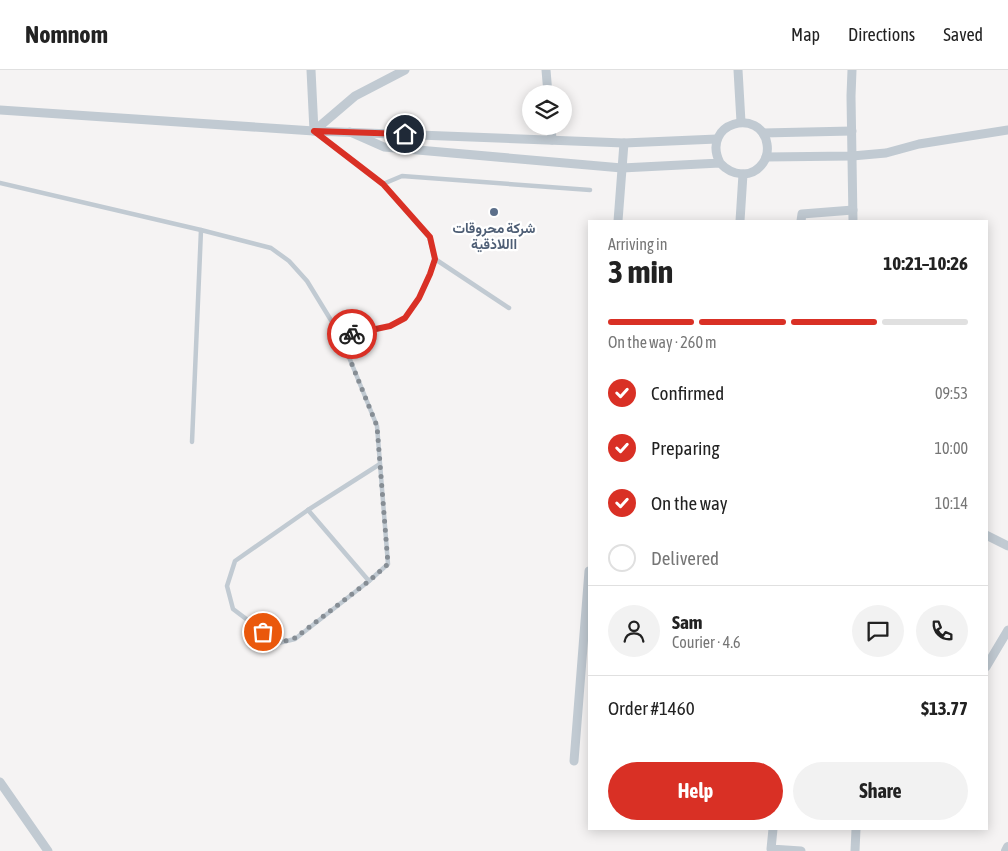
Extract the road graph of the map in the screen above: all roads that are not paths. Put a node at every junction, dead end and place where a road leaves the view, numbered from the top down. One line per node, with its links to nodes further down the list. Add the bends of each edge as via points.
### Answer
1 (311, 70): 10 (street)
2 (406, 70): 10 (street, via 355,96)
3 (546, 70): 6 (street)
4 (738, 70): 8 (street)
5 (852, 70): 11 (street)
6 (547, 85)
7 (0, 110): 10 (street)
8 (741, 122): 13 (street, via 757,127); 15 (street, via 726,127)
9 (1008, 130): 18 (street, via 919,144 886,153)
10 (314, 131): 12 (street); 24 (lane)
11 (852, 131): 13 (street); 18 (street)
12 (350, 132): 16 (street); 21 (street, via 384,147)
13 (763, 133): 19 (street, via 768,149)
14 (552, 135): 16 (street)
15 (717, 139): 17 (street); 20 (street, via 716,156)
16 (552, 140): 17 (street)
17 (624, 143): 21 (street)
18 (852, 156): 19 (street); 26 (street)
19 (766, 157): 22 (street, via 757,169)
20 (720, 163): 21 (street); 22 (street, via 726,170)
21 (622, 168): 27 (street)
22 (743, 174): 28 (street)
23 (0, 183): 31 (lane)
24 (383, 184): 25 (lane, via 402,176); 32 (lane, via 430,237)
25 (590, 190)
26 (853, 210): 29 (street, via 802,214); 30 (street)
27 (618, 220)
28 (740, 220)
29 (801, 220)
30 (853, 220)
31 (201, 230): 34 (lane, via 271,248 289,261 307,281); 35 (lane)
32 (435, 259): 33 (lane); 34 (lane, via 419,298 405,318 383,328)
33 (509, 308)
34 (340, 335): 36 (lane, via 377,426)
35 (192, 442)
36 (380, 464): 37 (lane); 40 (lane, via 388,564)
37 (308, 510): 40 (lane); 40 (lane, via 235,561 227,586 234,610 278,643 295,638)
38 (988, 535): 39 (street)
39 (1008, 546)
40 (369, 581)
41 (588, 584): 44 (street)
42 (1008, 630): 43 (street)
43 (988, 664)
44 (574, 761)
45 (0, 782): 49 (street)
46 (773, 830): 50 (street, via 771,849)
47 (856, 830): 51 (street)
48 (1008, 847): 52 (street)
49 (48, 851)
50 (801, 851)
51 (856, 851)
52 (1006, 851)

